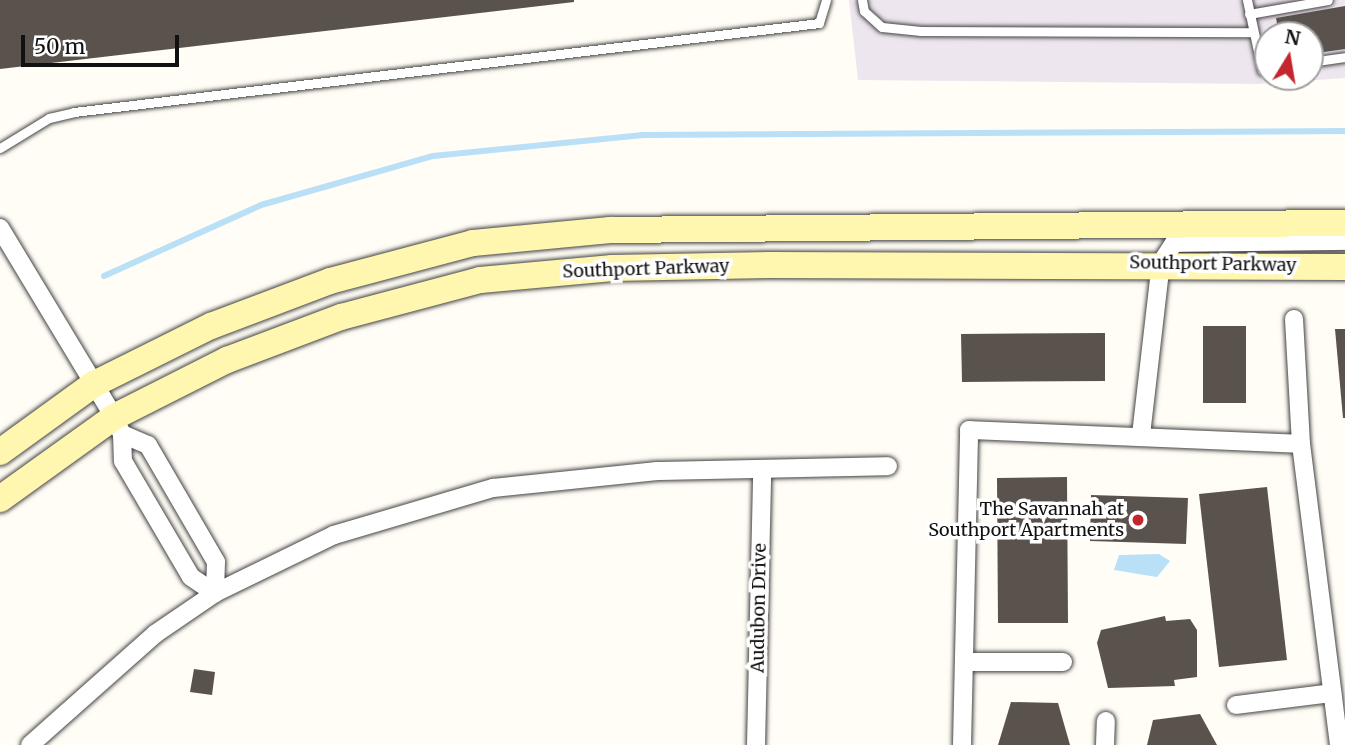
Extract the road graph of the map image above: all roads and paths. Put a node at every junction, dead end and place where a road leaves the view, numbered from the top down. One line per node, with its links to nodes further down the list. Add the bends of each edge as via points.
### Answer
1 (826, 0): 10 (lane, via 819,23 74,112 49,118)
2 (862, 0): 6 (lane, via 864,11 882,27 920,31)
3 (1247, 0): 5 (lane)
4 (1328, 0): 5 (lane)
5 (1249, 14): 6 (lane)
6 (1253, 32): 7 (lane)
7 (1254, 36)
8 (1345, 57): 9 (lane)
9 (1324, 60)
10 (0, 148)
11 (1345, 223): 17 (main road, via 610,230 473,243 330,281 211,326)
12 (0, 228): 17 (street)
13 (1345, 241): 14 (street, via 1174,243)
14 (1161, 263): 15 (main road, Southport Parkway); 18 (main road, Southport Parkway, via 612,268 480,280 329,322 226,360); 19 (street)
15 (1345, 267)
16 (1294, 319): 20 (street)
17 (94, 384): 18 (street); 21 (main road)
18 (118, 425): 24 (main road, Southport Parkway); 25 (street, via 129,472 191,577); 25 (street, via 149,445 216,562)
19 (1141, 435): 20 (street); 27 (street, via 969,430)
20 (1301, 444): 28 (street)
21 (0, 452)
22 (888, 466): 23 (street)
23 (762, 471): 25 (street, via 657,471 493,488 334,535); 32 (street, Audubon Drive)
24 (0, 499)
25 (215, 593): 31 (street, via 116,666)
26 (1063, 662): 27 (street)
27 (964, 663): 33 (street)
28 (1332, 693): 29 (street); 35 (street)
29 (1236, 705)
30 (1106, 721): 34 (street)
31 (30, 745)
32 (756, 745)
33 (962, 745)
34 (1105, 745)
35 (1339, 745)

